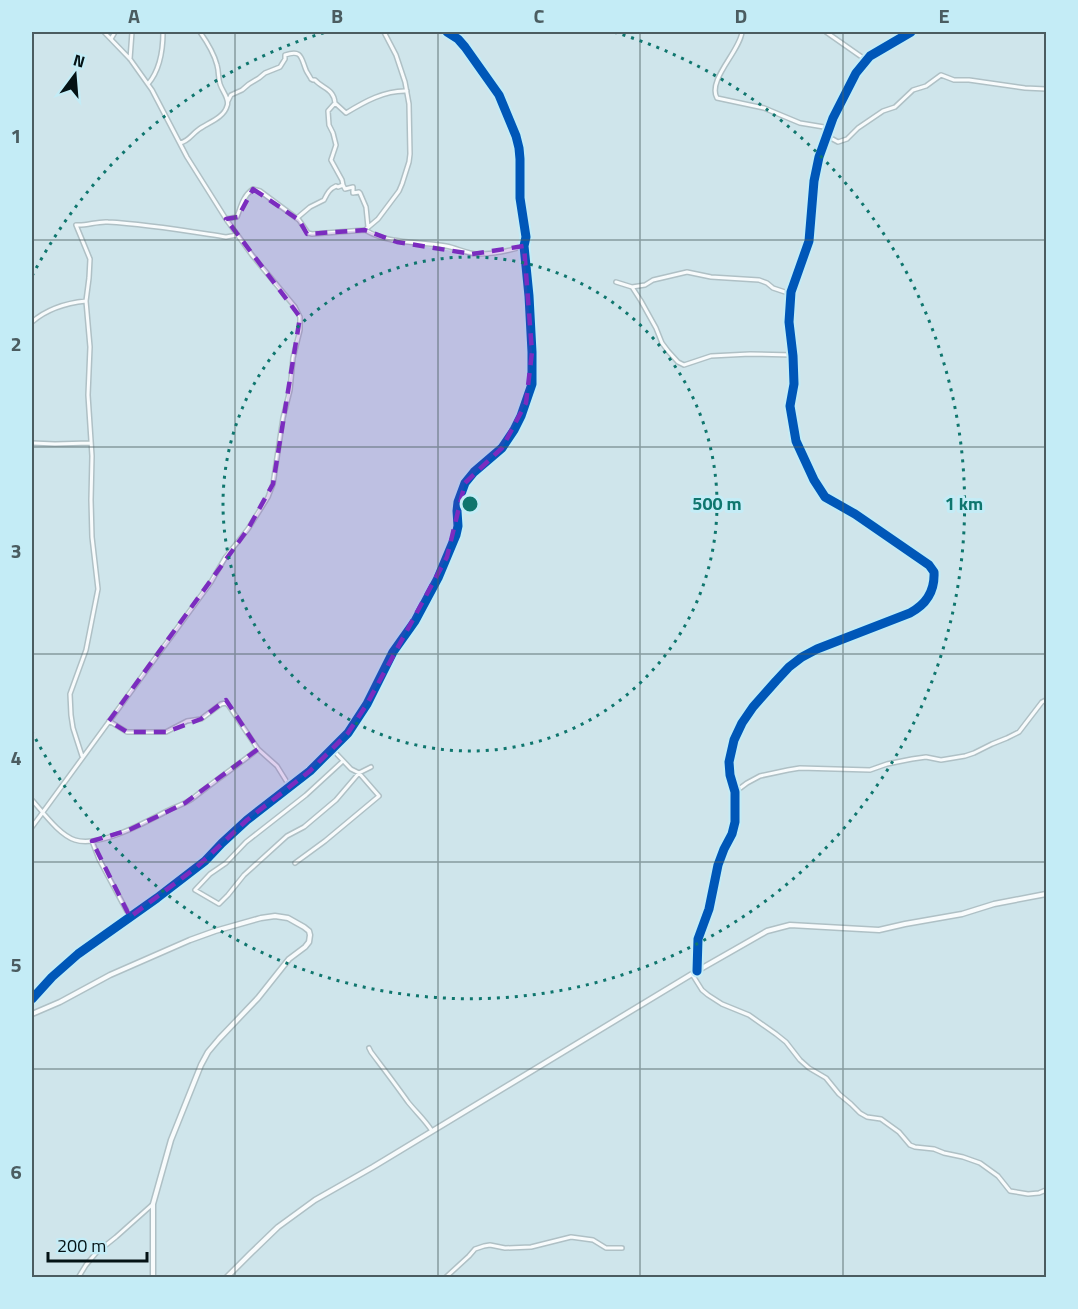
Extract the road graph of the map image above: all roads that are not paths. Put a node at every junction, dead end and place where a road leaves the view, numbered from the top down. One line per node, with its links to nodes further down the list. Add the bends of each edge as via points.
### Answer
1 (104, 32): 11 (street)
2 (115, 32): 11 (street)
3 (132, 32): 12 (street)
4 (163, 32): 14 (street, via 160,57)
5 (200, 32): 17 (street, via 217,63 219,81)
6 (384, 32): 16 (street)
7 (447, 32): 27 (street, via 458,39 499,95 516,136)
8 (742, 32): 19 (street, via 738,46 721,71 717,98)
9 (826, 32): 13 (street)
10 (911, 32): 13 (street)
11 (111, 39): 12 (street)
12 (130, 59): 14 (street)
13 (867, 60): 19 (street, via 850,83)
14 (147, 84): 21 (street)
15 (1047, 89): 20 (street, via 954,80 941,75 913,90 847,139 838,142)
16 (407, 91): 18 (street, via 387,93 346,113); 25 (street, via 409,162 399,191)
17 (228, 101): 18 (street, via 231,95 280,67 289,53 303,58 311,79 332,93); 21 (street, via 218,118)
18 (335, 103): 22 (street, via 328,111 336,145 331,160)
19 (830, 128): 20 (street)
20 (827, 136): 30 (street, via 816,169 809,242)
21 (180, 143): 24 (street)
22 (343, 185): 23 (street, via 332,188 324,200); 25 (street, via 360,193 366,207)
23 (297, 218): 24 (street, via 254,189 241,204 237,217); 25 (street, via 312,234)
24 (226, 219): 26 (street)
25 (367, 229): 27 (street, via 398,242 449,246 472,254)
26 (237, 235): 31 (street, via 226,237 110,222 76,225 90,259); 37 (street, via 300,317 273,484 248,529)
27 (524, 246): 39 (street, via 532,360 532,384 526,404 502,448 465,483 458,502 456,535 430,593 393,652 367,704)
28 (616, 282): 29 (street)
29 (632, 287): 30 (street, via 689,272 759,280); 33 (street, via 662,343 684,365 711,356)
30 (791, 294): 33 (street)
31 (86, 301): 32 (street, via 63,305); 35 (street)
32 (32, 322)
33 (793, 355): 45 (street, via 792,423 796,441 819,489 831,502 855,514 928,565 934,572 934,583 919,608 810,652 782,674 753,707 734,740 729,767)
34 (32, 443): 35 (street)
35 (90, 443): 40 (street, via 92,537 99,588 86,650 70,694 73,728)
36 (1047, 700): 45 (street, via 1019,732 965,756 912,759 870,770 800,768 760,776)
37 (109, 721): 38 (street, via 127,732 166,732 201,719 226,703); 40 (street)
38 (258, 749): 44 (street, via 277,766); 49 (street, via 185,803 129,830)
39 (332, 749): 41 (street); 44 (street)
40 (82, 756): 47 (street)
41 (343, 761): 43 (street); 43 (street, via 195,890 219,904 287,836 336,800)
42 (371, 766): 43 (street)
43 (359, 773): 50 (street, via 379,796)
44 (290, 787): 52 (street, via 247,820 197,867)
45 (735, 792): 53 (street, via 735,822 718,865 698,939)
46 (32, 800): 47 (street)
47 (42, 812): 48 (street); 49 (street, via 70,838)
48 (32, 827)
49 (92, 841): 52 (street)
50 (296, 863)
51 (1047, 894): 53 (main road, via 879,930 777,927)
52 (130, 917): 55 (street, via 78,954)
53 (697, 971): 54 (main road)
54 (692, 974): 58 (main road); 59 (street, via 708,995 776,1034 860,1113 881,1119 910,1145 975,1161 993,1172 1010,1191 1028,1194)
55 (32, 999)
56 (32, 1014): 60 (main road, via 110,975 215,931 275,916 288,918 309,931 305,947 289,959 208,1052 171,1140)
57 (369, 1048): 58 (street)
58 (432, 1131): 64 (main road, via 304,1208 278,1227)
59 (1047, 1190)
60 (153, 1204): 62 (street, via 96,1253); 63 (main road)
61 (622, 1248): 65 (street, via 606,1248 593,1240 575,1237 531,1247 486,1245 472,1252)
62 (78, 1278)
63 (153, 1278)
64 (226, 1278)
65 (445, 1278)

